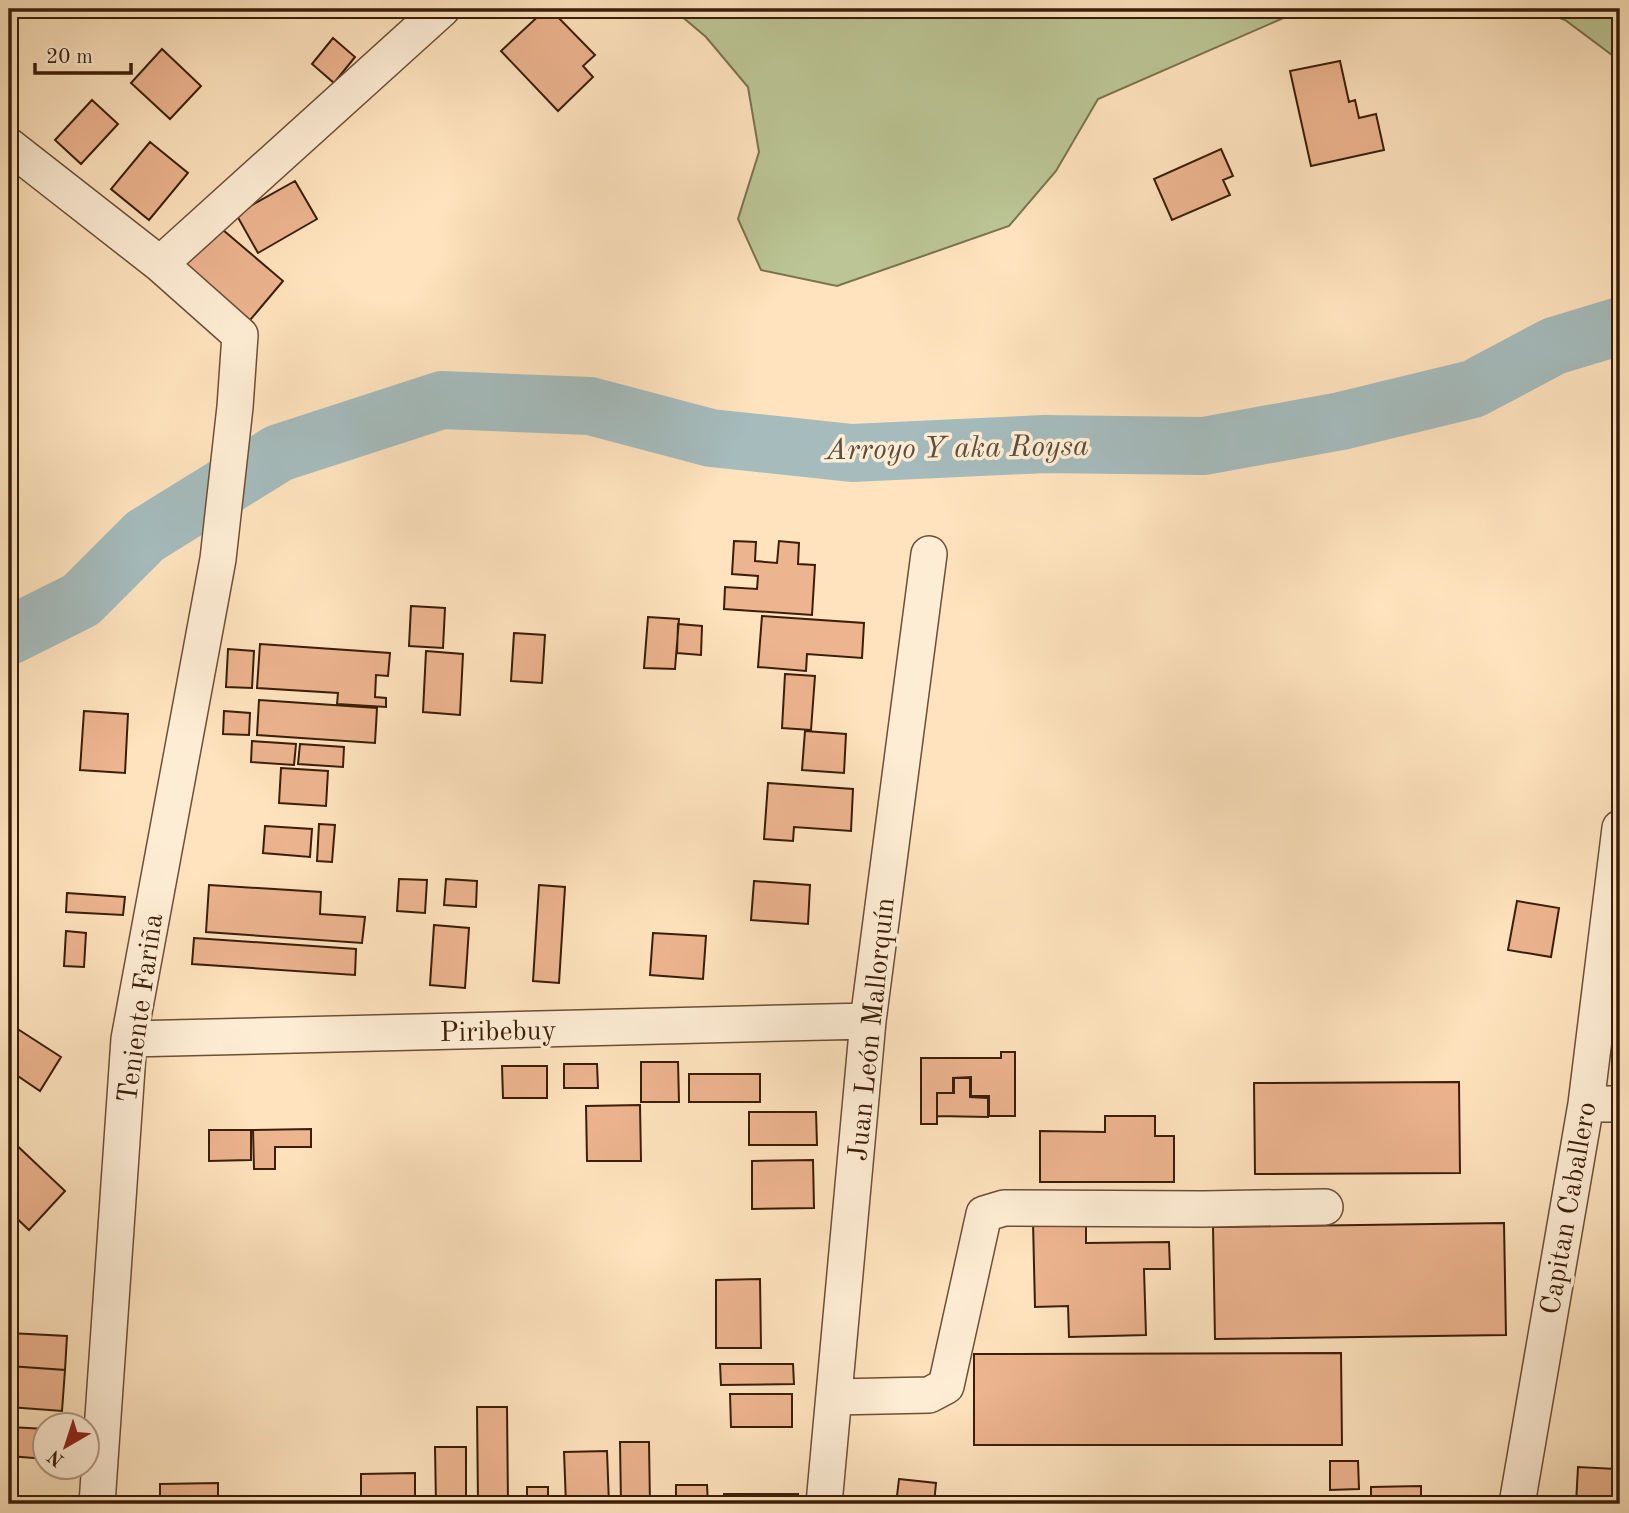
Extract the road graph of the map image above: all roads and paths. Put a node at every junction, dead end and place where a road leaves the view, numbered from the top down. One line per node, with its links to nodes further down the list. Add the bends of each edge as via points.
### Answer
1 (442, 9): 3 (street)
2 (9, 146): 3 (street)
3 (160, 264): 7 (street, Teniente Fariña, via 240,335 218,559)
4 (929, 554): 6 (street, Juan León Mallorquín)
5 (1620, 828): 8 (street, Capitan Caballero)
6 (868, 1021): 7 (street, Piribebuy); 11 (street, Juan León Mallorquín)
7 (129, 1039): 12 (street, Teniente Fariña)
8 (1586, 1104): 9 (street); 14 (street, Capitan Caballero)
9 (1620, 1104)
10 (1325, 1207): 11 (street, via 1004,1208 984,1214 946,1386 929,1395)
11 (834, 1396): 13 (street, Juan León Mallorquín)
12 (97, 1504)
13 (824, 1504)
14 (1517, 1504)

